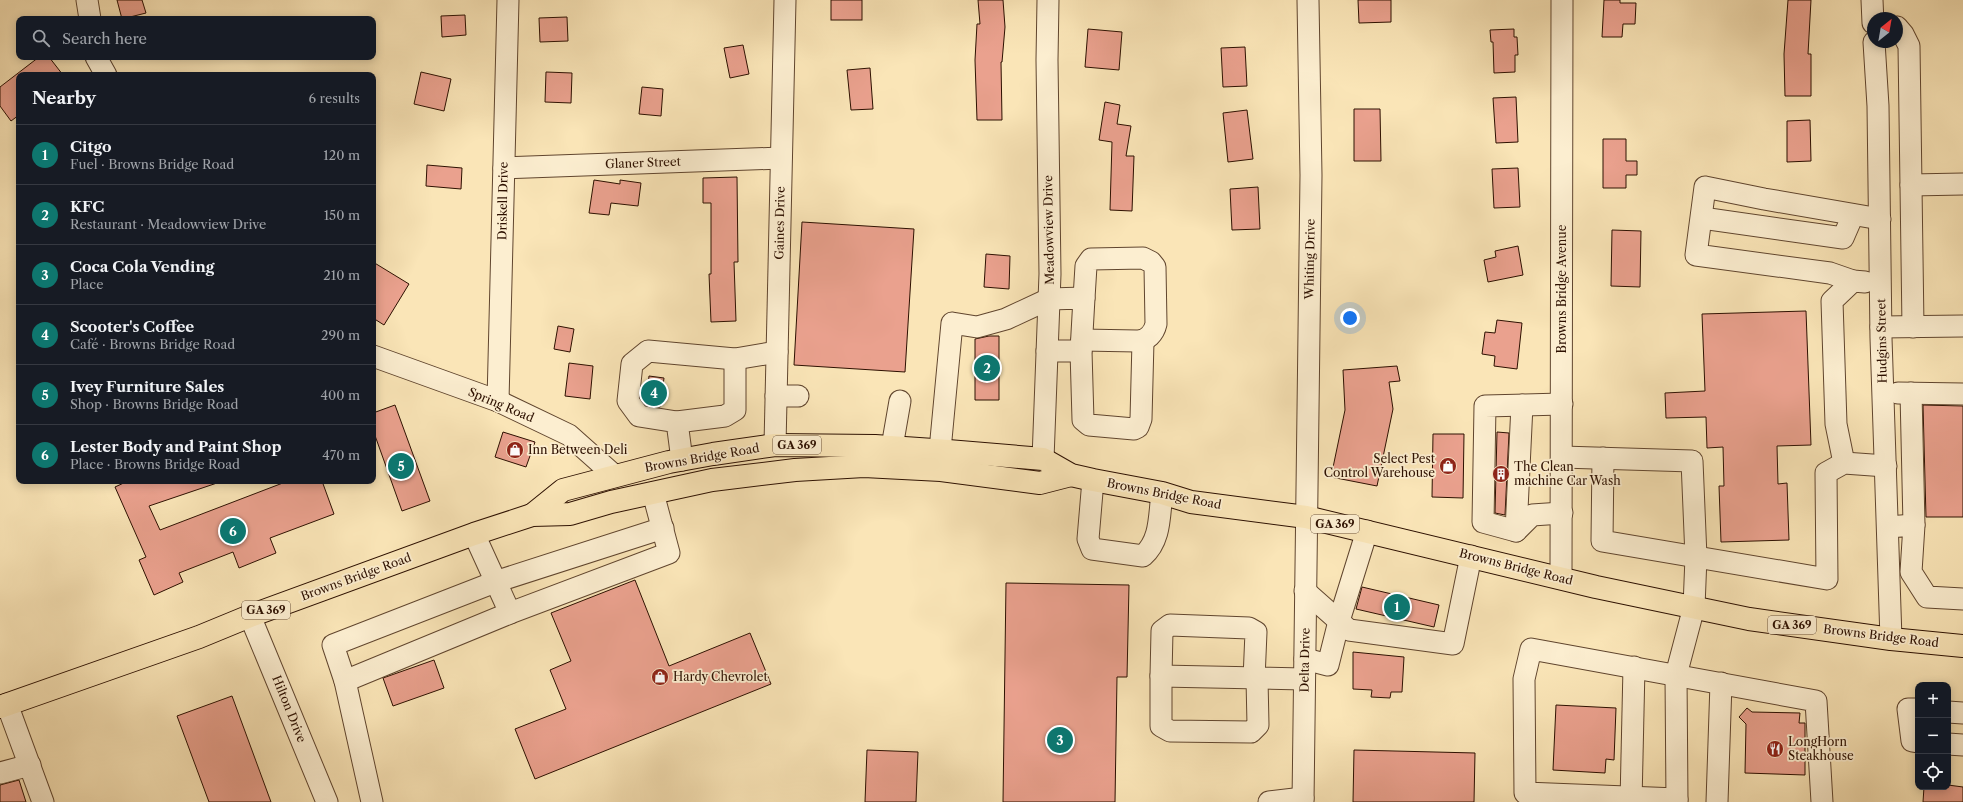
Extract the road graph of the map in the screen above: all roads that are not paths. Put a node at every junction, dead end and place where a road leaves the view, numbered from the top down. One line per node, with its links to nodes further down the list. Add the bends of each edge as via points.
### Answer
1 (87, 0): 7 (street)
2 (508, 0): 13 (street, Driskell Drive)
3 (785, 0): 12 (street, Gaines Drive)
4 (1048, 0): 22 (street, Meadowview Drive, via 1046,60)
5 (1308, 0): 58 (street, Whiting Drive, via 1311,175)
6 (1562, 0): 39 (street, Browns Bridge Avenue)
7 (90, 16)
8 (1903, 34): 15 (street, via 1909,46)
9 (1874, 48): 18 (street, Hudgins Street)
10 (98, 60): 11 (street)
11 (104, 72)
12 (781, 158): 13 (street, Glaner Street); 29 (street, Gaines Drive)
13 (504, 168): 37 (street, Driskell Drive)
14 (1963, 184): 15 (street)
15 (1911, 185): 25 (street)
16 (1852, 215): 17 (street, via 1843,238); 17 (street, via 1706,187); 18 (street)
17 (1702, 218): 19 (street, via 1696,255 1830,273)
18 (1880, 219): 20 (street, Hudgins Street)
19 (1853, 282): 20 (street); 49 (street, via 1832,301 1836,424)
20 (1881, 284): 24 (street, Hudgins Street)
21 (1084, 298): 22 (street); 26 (street, via 1086,266 1091,259 1143,258 1152,262 1156,274 1156,324 1151,334); 27 (street)
22 (1049, 299): 28 (street, Meadowview Drive); 44 (street, via 1006,319 978,327 952,323)
23 (1963, 326): 25 (street)
24 (1881, 327): 25 (street); 32 (street, Hudgins Street)
25 (1913, 327)
26 (1143, 341): 27 (street); 27 (street, via 1141,419 1138,427 1134,429 1089,425 1083,420)
27 (1082, 346): 28 (street)
28 (1047, 351): 47 (street, Meadowview Drive)
29 (777, 352): 30 (street); 35 (street, Gaines Drive)
30 (735, 359): 41 (street, via 735,410 725,416); 41 (street, via 648,350 632,364 628,401 639,416)
31 (378, 362): 37 (street, Spring Road)
32 (1883, 393): 33 (street); 50 (street, Hudgins Street)
33 (1911, 393): 34 (street); 59 (street)
34 (1963, 394)
35 (776, 396): 36 (street); 42 (street, Gaines Drive)
36 (798, 396)
37 (498, 401): 52 (street, Spring Road, via 569,435)
38 (900, 401): 43 (street)
39 (1562, 404): 40 (street); 45 (street, Browns Bridge Avenue)
40 (1522, 405): 62 (street); 62 (street, via 1485,406 1483,522)
41 (677, 422): 48 (street)
42 (775, 445): 43 (main road, Browns Bridge Road / GA 369); 48 (main road, Browns Bridge Road / GA 369)
43 (892, 447): 44 (main road, Browns Bridge Road / GA 369)
44 (940, 450): 47 (main road, Browns Bridge Road / GA 369)
45 (1562, 457): 46 (street); 56 (street, Browns Bridge Avenue)
46 (1603, 458): 66 (street, via 1602,541); 66 (street, via 1692,461)
47 (1043, 459): 51 (main road, Browns Bridge Road / GA 369)
48 (682, 460): 52 (main road, Browns Bridge Road / GA 369)
49 (1844, 463): 50 (street); 66 (street, via 1826,473 1827,579)
50 (1886, 466): 60 (street, Hudgins Street)
51 (1071, 475): 53 (main road, Browns Bridge Road / GA 369); 54 (main road, Browns Bridge Road / GA 369, via 1040,483 941,470 864,466 795,470 712,480)
52 (615, 476): 57 (main road, Browns Bridge Road / GA 369, via 563,490)
53 (1093, 480): 55 (main road, Browns Bridge Road / GA 369); 55 (street, via 1088,539 1092,549 1143,556 1152,548 1157,537)
54 (653, 493): 57 (main road, Browns Bridge Road / GA 369, via 570,514); 61 (street)
55 (1162, 493): 58 (main road, Browns Bridge Road / GA 369, via 1191,502)
56 (1562, 513): 62 (street, via 1532,515); 67 (street, Browns Bridge Avenue)
57 (532, 515): 64 (main road, Browns Bridge Road / GA 369)
58 (1306, 517): 63 (main road, Browns Bridge Road / GA 369); 69 (street, Delta Drive)
59 (1914, 525): 60 (street); 70 (street, via 1911,572 1918,586 1927,597)
60 (1888, 527): 75 (street, Hudgins Street)
61 (663, 528): 68 (street); 72 (street, via 670,554)
62 (1516, 531)
63 (1367, 532): 65 (main road, Browns Bridge Road / GA 369); 74 (street)
64 (474, 534): 68 (street); 73 (main road, Browns Bridge Road / GA 369)
65 (1471, 556): 67 (main road, Browns Bridge Road / GA 369); 74 (street, via 1453,644 1349,630)
66 (1696, 557): 71 (street)
67 (1562, 578): 71 (main road, Browns Bridge Road / GA 369)
68 (496, 582): 72 (street); 82 (street, via 333,645)
69 (1306, 591): 74 (street); 78 (street, Delta Drive)
70 (1963, 599)
71 (1694, 607): 75 (main road, Browns Bridge Road / GA 369, via 1749,619); 79 (street)
72 (510, 613): 82 (street)
73 (250, 616): 84 (main road, Browns Bridge Road / GA 369, via 199,637); 97 (street, Hilton Drive)
74 (1339, 621): 78 (street, via 1328,665)
75 (1891, 639): 76 (main road, Browns Bridge Road / GA 369)
76 (1963, 646)
77 (1634, 667): 79 (street); 94 (street); 94 (street, via 1530,649 1524,679 1525,793)
78 (1304, 669): 81 (street); 93 (street, Delta Drive)
79 (1676, 675): 83 (street); 95 (street)
80 (1161, 676): 81 (street); 81 (street, via 1162,631 1170,624 1249,628 1256,632); 81 (street, via 1161,726 1170,731 1251,732 1258,725)
81 (1256, 679)
82 (345, 681): 98 (street)
83 (1720, 683): 100 (street); 101 (street, via 1816,701)
84 (3, 705): 91 (street)
85 (1915, 709): 88 (street, via 1908,709 1912,741)
86 (1951, 712): 87 (street)
87 (1963, 713)
88 (1915, 742)
89 (1951, 744): 90 (street)
90 (1963, 745)
91 (30, 765): 92 (street); 96 (street)
92 (0, 773)
93 (1303, 800): 99 (street)
94 (1631, 800): 95 (street)
95 (1677, 800)
96 (44, 802)
97 (327, 802)
98 (372, 802)
99 (1269, 802)
100 (1717, 802)
101 (1822, 802)

